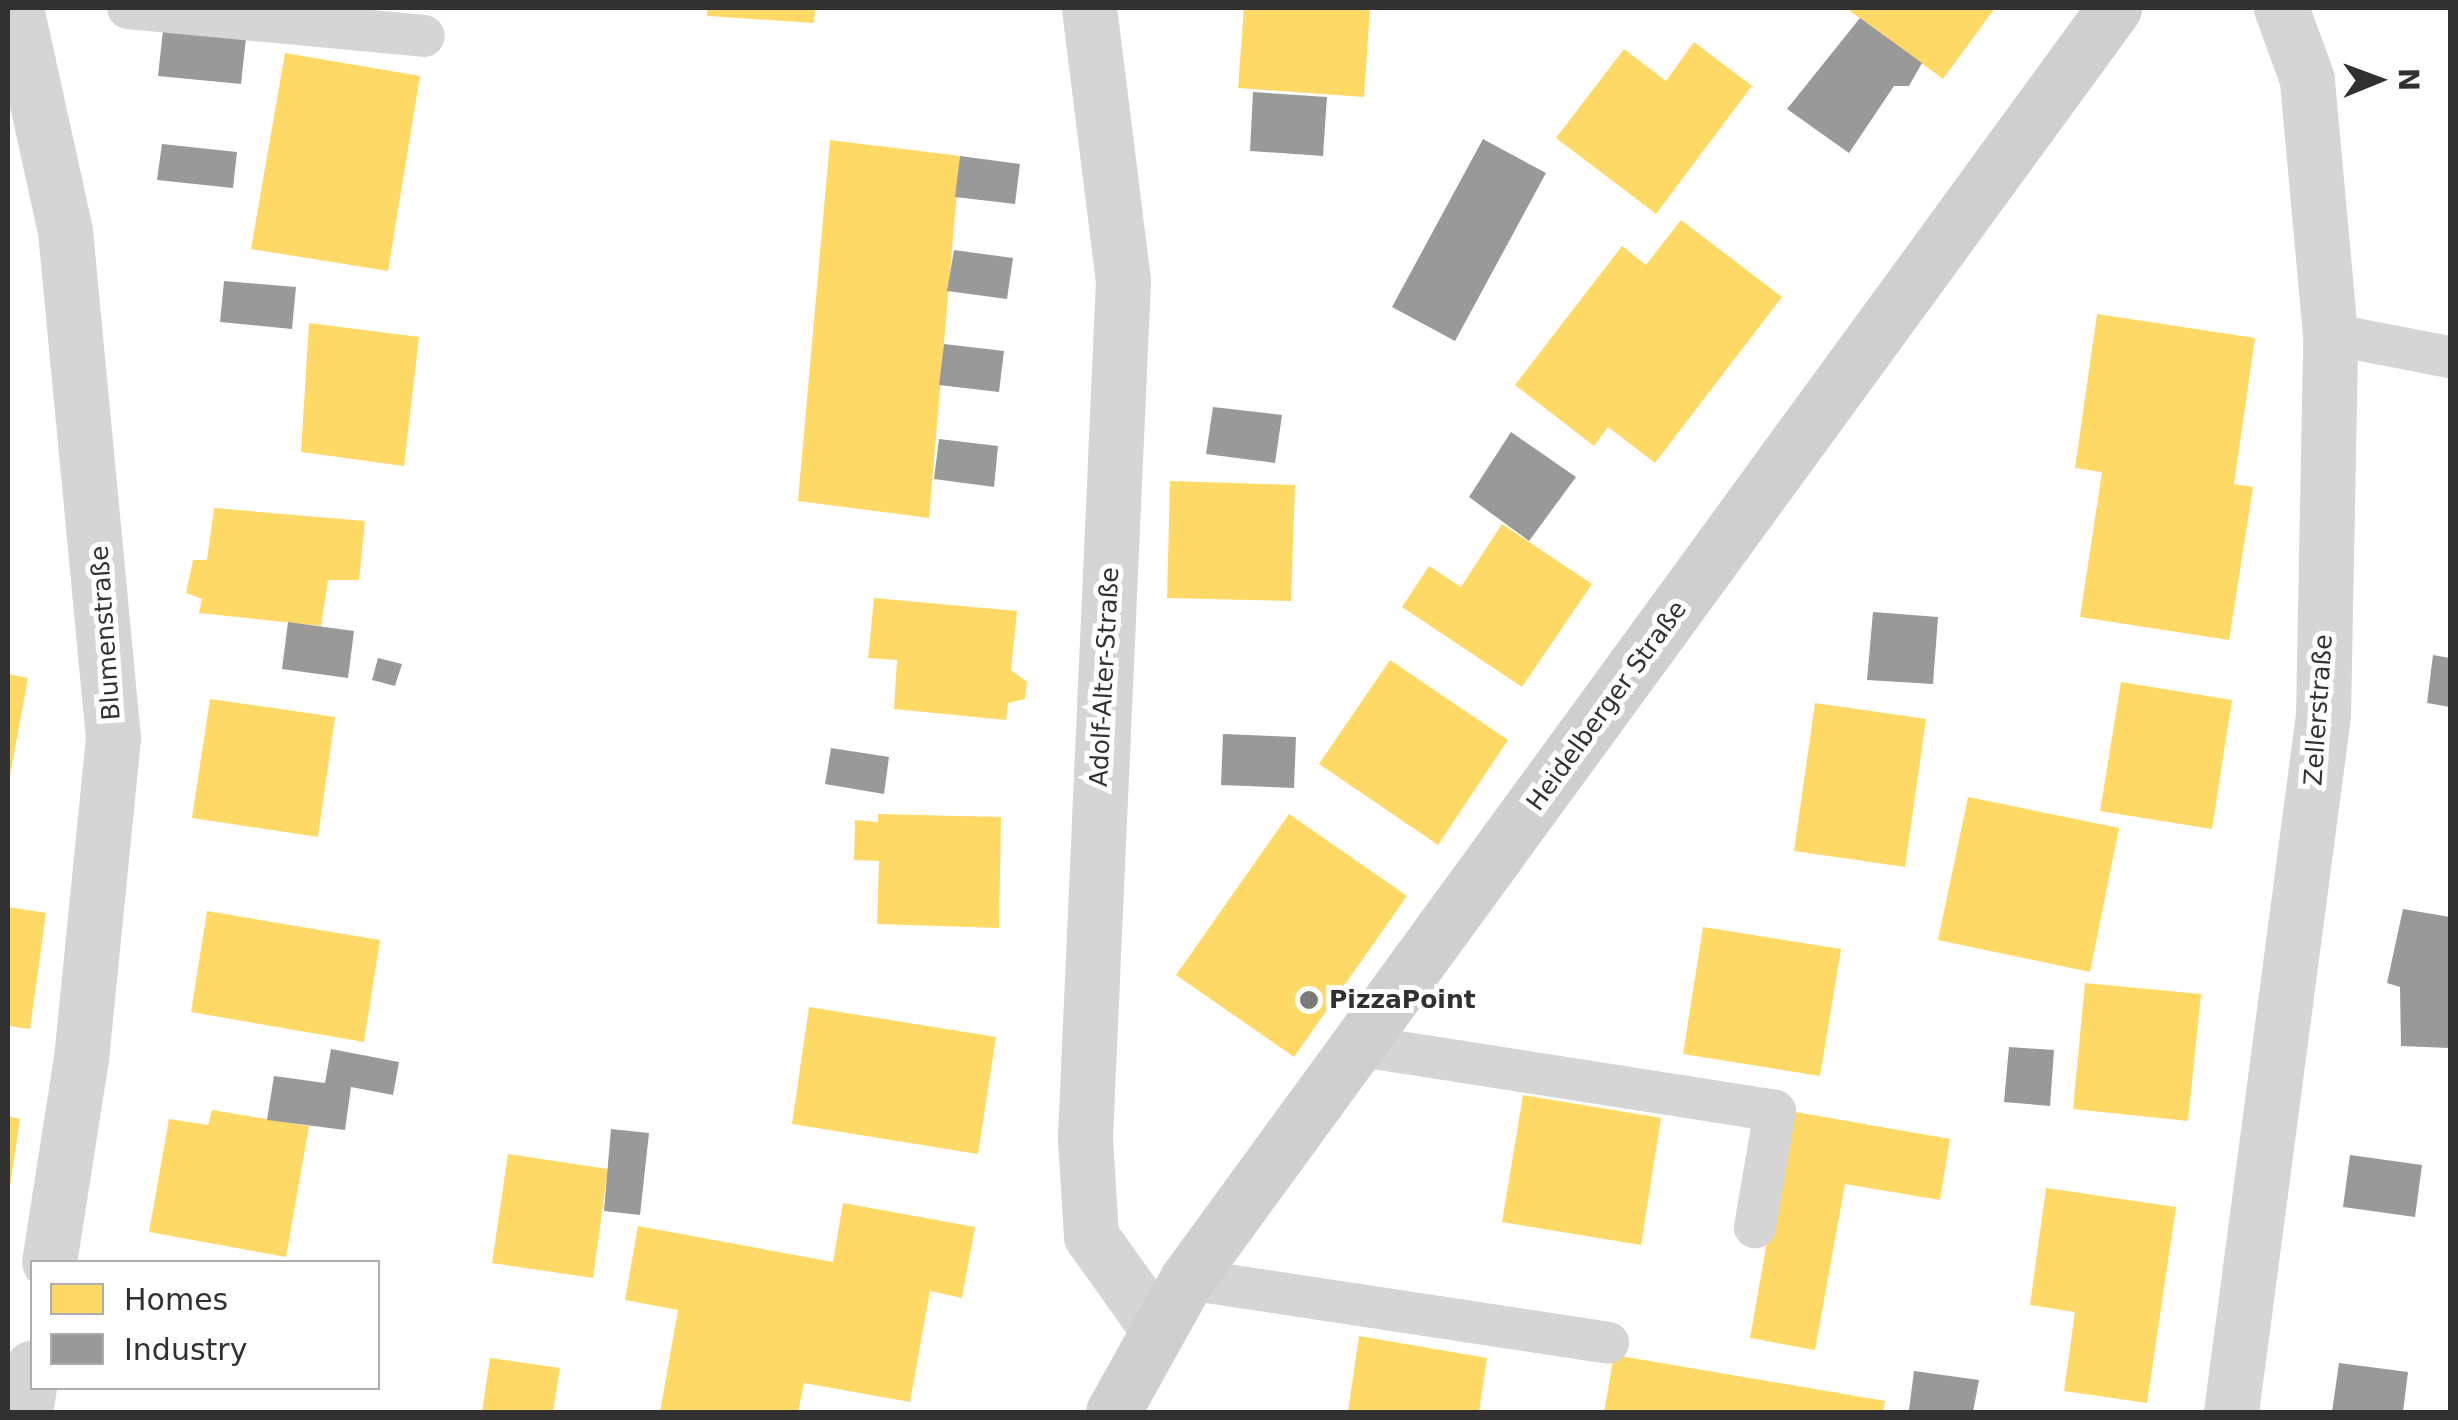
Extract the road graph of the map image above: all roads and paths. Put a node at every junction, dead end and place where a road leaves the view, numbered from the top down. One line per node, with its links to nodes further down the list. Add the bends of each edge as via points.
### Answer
1 (16, 8): 11 (street, Blumenstraße, via 66,231 113,738 81,1058)
2 (128, 8): 6 (lane)
3 (1089, 8): 13 (street, Adolf-Alter-Straße, via 1122,280 1085,1138 1091,1236)
4 (2114, 8): 9 (main road, Heidelberger Straße)
5 (2281, 8): 7 (street, Zellerstraße, via 2306,80)
6 (424, 36)
7 (2330, 334): 8 (lane); 18 (street, Zellerstraße, via 2323,715)
8 (2450, 357)
9 (1361, 1046): 10 (lane, via 1775,1110); 12 (main road, Heidelberger Straße)
10 (1755, 1227)
11 (49, 1260)
12 (1187, 1280): 13 (main road, Heidelberger Straße); 14 (lane)
13 (1156, 1327): 17 (main road, Heidelberger Straße)
14 (1608, 1343)
15 (30, 1383): 16 (street)
16 (26, 1412)
17 (1112, 1412)
18 (2231, 1412)

